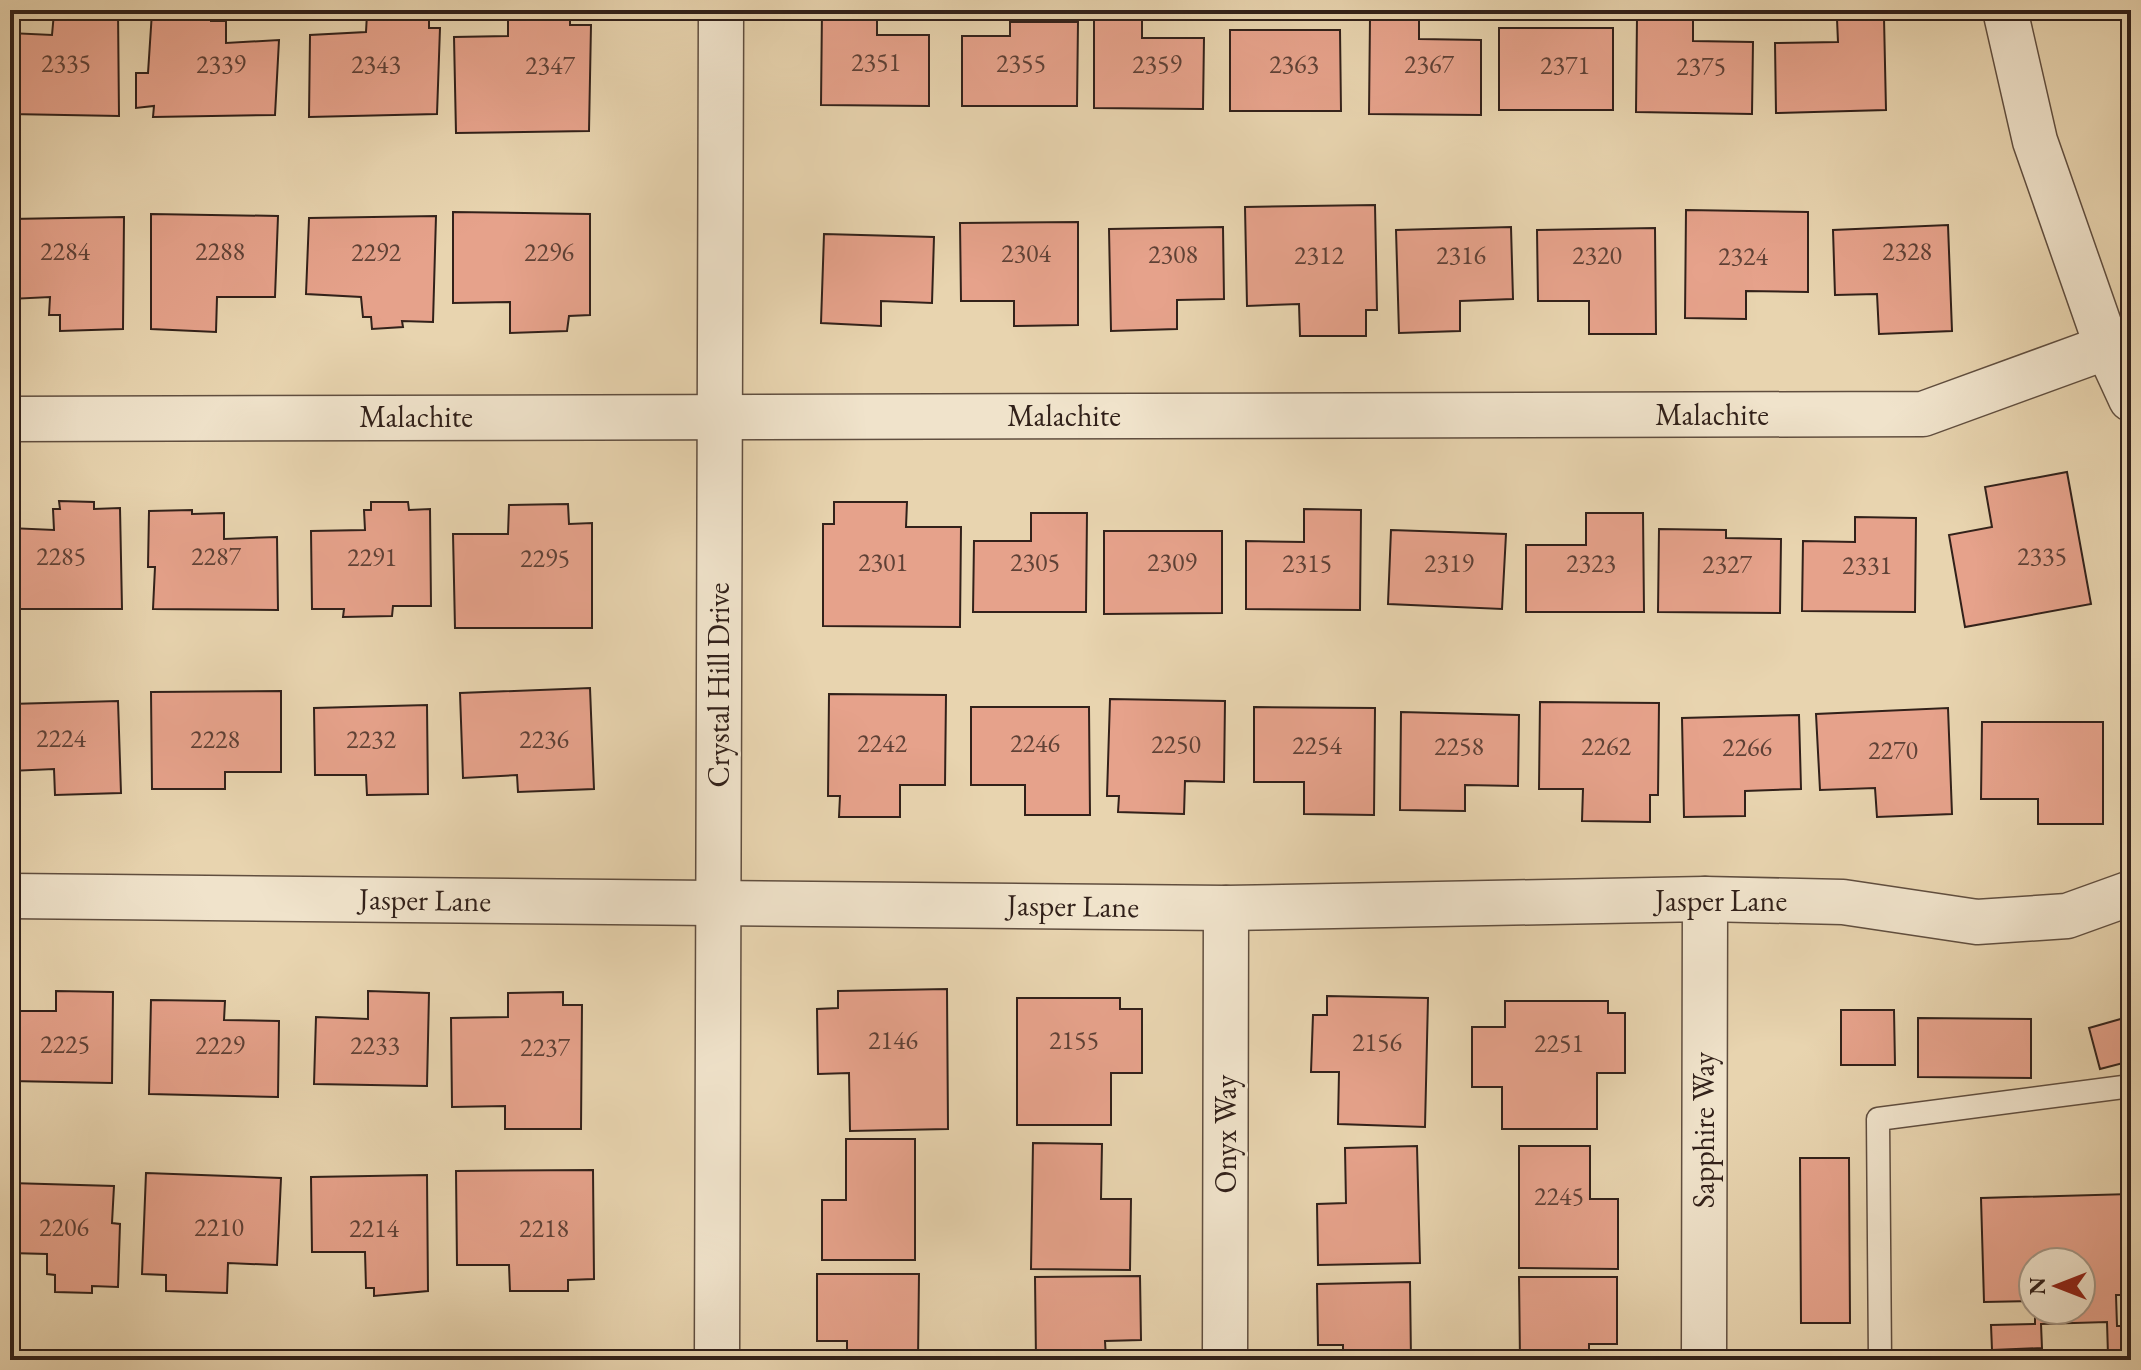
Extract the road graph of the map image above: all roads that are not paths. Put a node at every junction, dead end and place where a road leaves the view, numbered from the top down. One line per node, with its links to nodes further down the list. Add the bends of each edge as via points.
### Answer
1 (721, 10): 5 (street, Crystal Hill Drive)
2 (2005, 10): 3 (street, via 2035,141)
3 (2107, 347): 4 (street); 5 (street, Malachite, via 1923,414)
4 (2131, 399)
5 (720, 416): 6 (street, Malachite); 10 (street, Crystal Hill Drive)
6 (10, 419)
7 (2131, 893): 9 (street, Jasper Lane, via 2067,916 1977,922 1843,902)
8 (10, 896): 10 (street, Jasper Lane)
9 (1705, 899): 11 (street, Jasper Lane); 15 (street, Sapphire Way)
10 (719, 902): 11 (street, Jasper Lane); 13 (street, Crystal Hill Drive)
11 (1226, 908): 14 (street, Onyx Way)
12 (2131, 1086): 16 (lane, via 1878,1119)
13 (717, 1360)
14 (1225, 1360)
15 (1704, 1360)
16 (1880, 1360)

